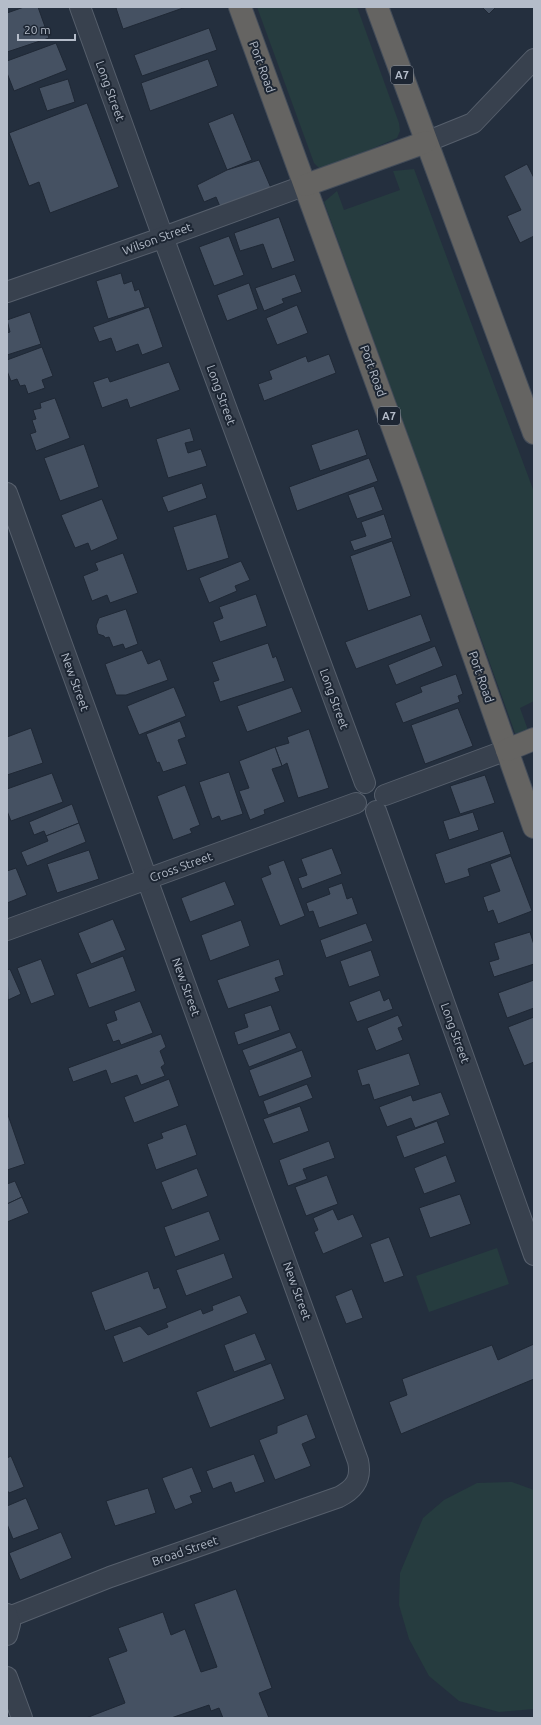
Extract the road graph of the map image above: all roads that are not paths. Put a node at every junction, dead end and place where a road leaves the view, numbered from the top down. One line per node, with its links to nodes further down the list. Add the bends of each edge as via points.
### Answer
1 (80, 7): 7 (street, Long Street)
2 (240, 7): 6 (highway, Port Road / A7)
3 (377, 7): 5 (highway, A7)
4 (534, 59): 5 (street, via 473,123)
5 (426, 142): 6 (highway); 9 (highway, A7)
6 (306, 185): 7 (street, Wilson Street); 13 (highway, Port Road / A7)
7 (163, 237): 8 (street, Wilson Street); 14 (street, Long Street)
8 (7, 292)
9 (530, 406): 10 (highway, A7)
10 (534, 433)
11 (7, 493): 18 (street, New Street)
12 (534, 739): 13 (highway)
13 (506, 750): 16 (street); 17 (highway, Port Road / A7)
14 (365, 783): 15 (street, via 357,790); 16 (street, via 375,783 383,790)
15 (356, 803): 16 (street, via 366,812); 18 (street, Cross Street)
16 (381, 803): 20 (street, Long Street)
17 (534, 827)
18 (146, 879): 19 (street, Cross Street); 21 (street, New Street, via 358,1461 360,1471)
19 (7, 930)
20 (534, 1255)
21 (357, 1481): 22 (street, Broad Street, via 350,1492 339,1497 110,1577)
22 (8, 1622)
23 (7, 1677): 24 (street)
24 (22, 1718)

